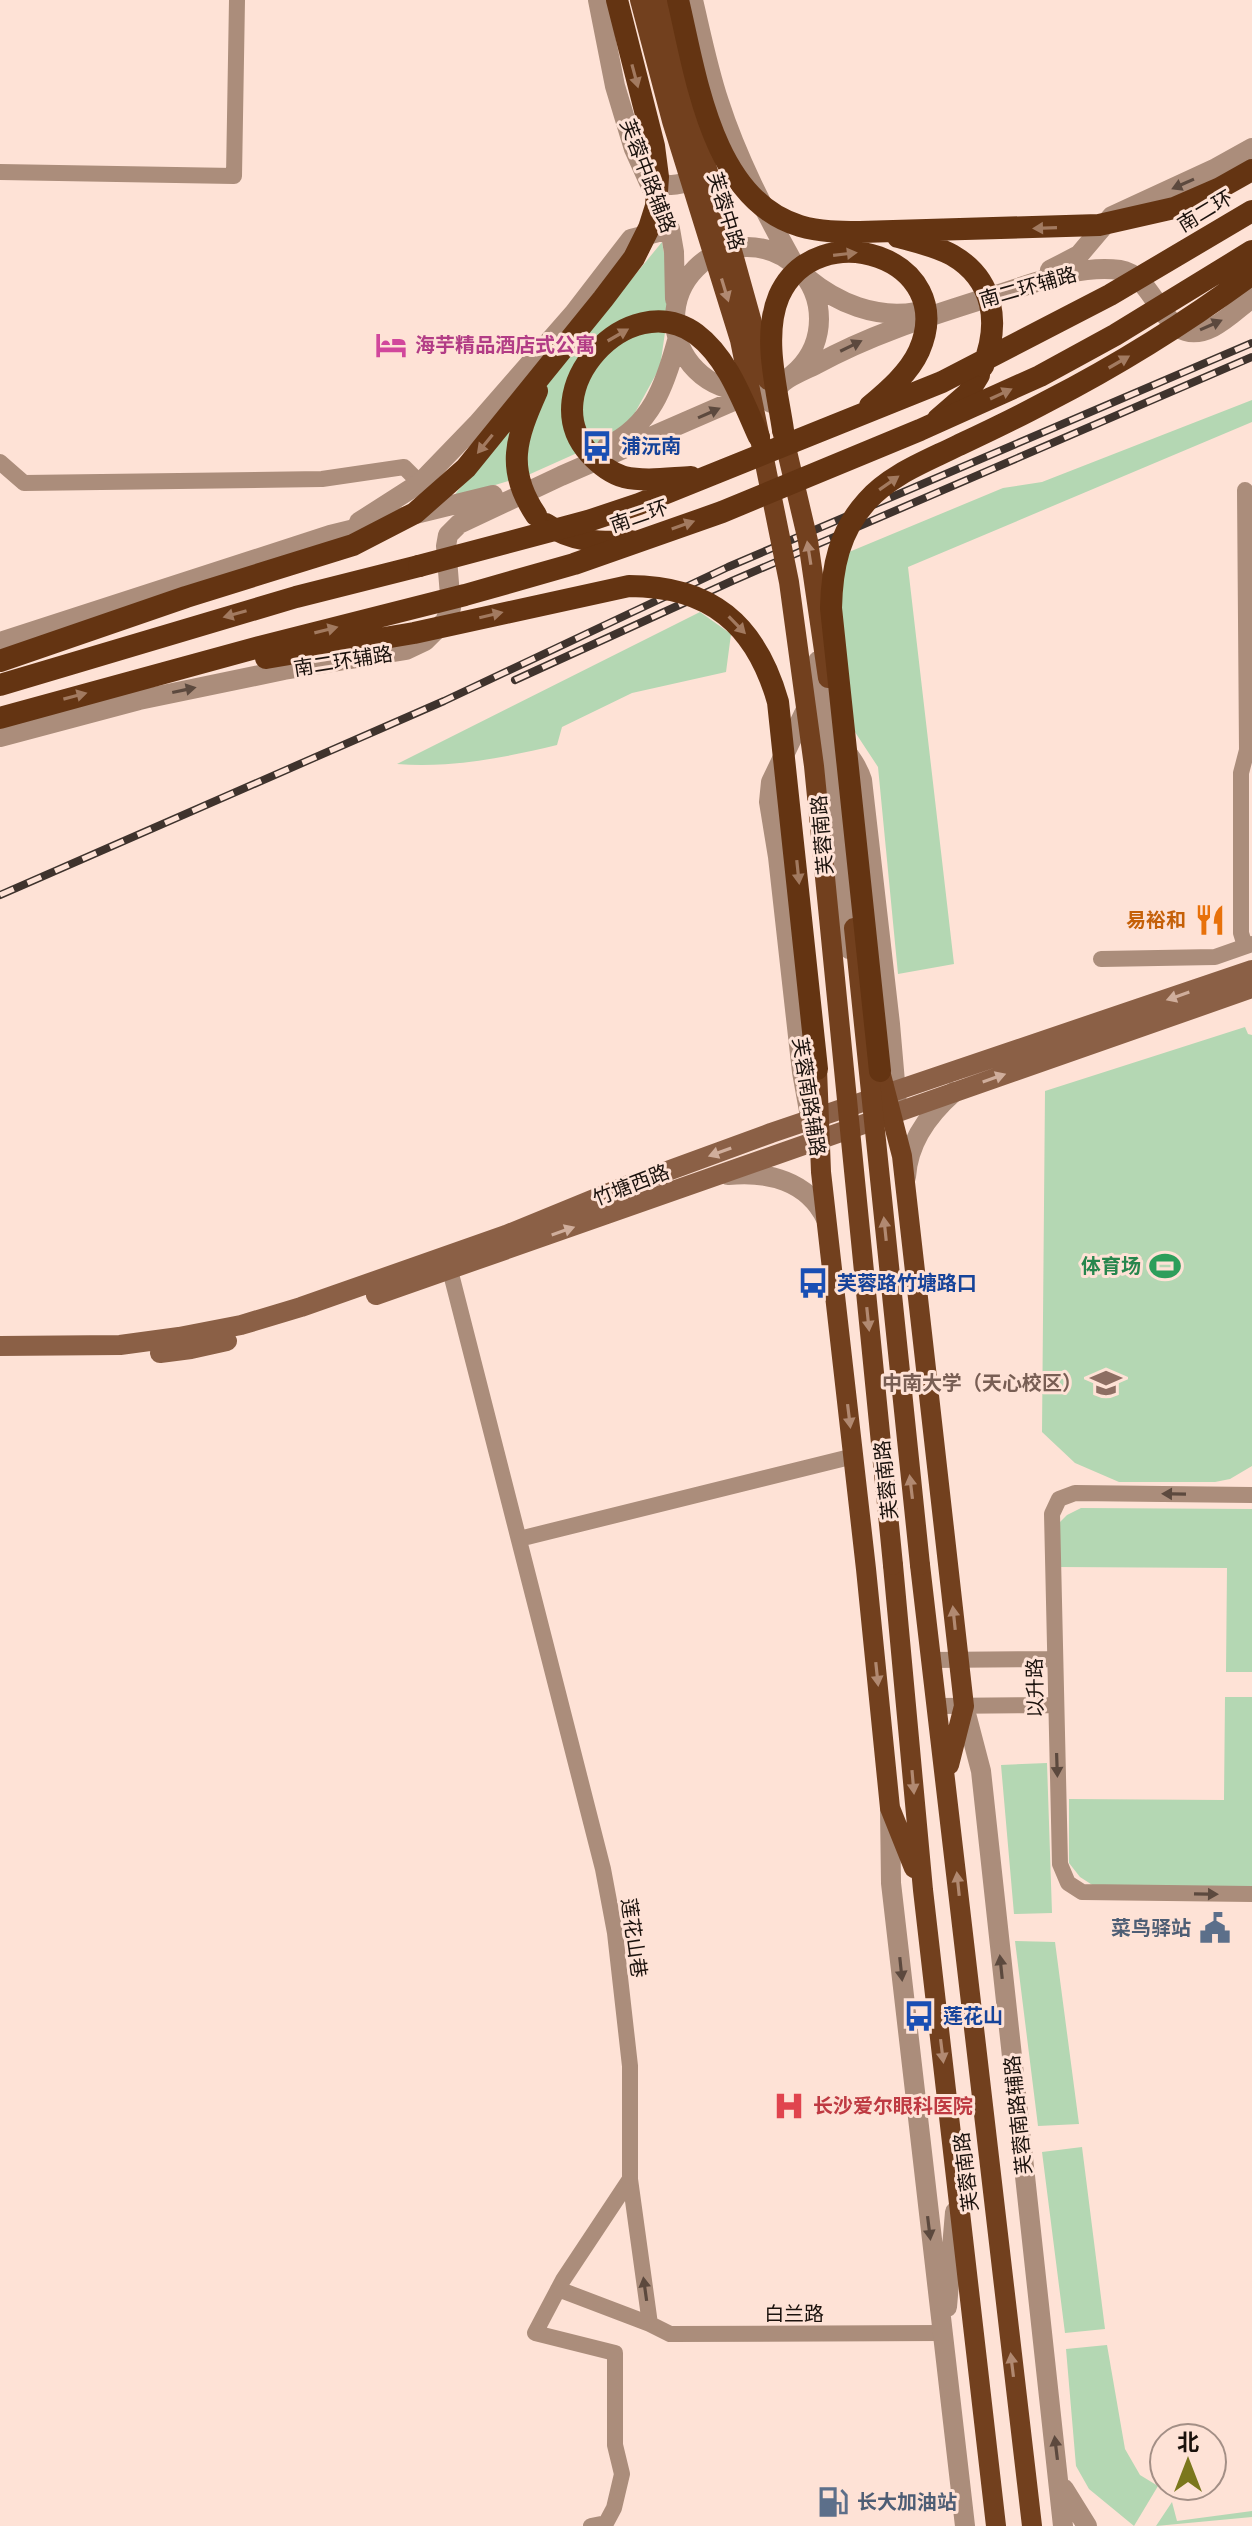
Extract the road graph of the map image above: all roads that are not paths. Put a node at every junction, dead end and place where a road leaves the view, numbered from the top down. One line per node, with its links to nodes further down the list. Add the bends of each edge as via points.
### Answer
1 (237, 0): 12 (street, via 234,176)
2 (598, 0): 10 (street, 芙蓉中路辅路, via 615,86)
3 (617, 0): 22 (highway, one-way to 22, bridge, via 654,146 656,206 634,258)
4 (640, 0): 26 (main road, 芙蓉中路, one-way to 26, bridge, via 672,121)
5 (658, 0): 26 (main road, 芙蓉中路, bridge, via 726,229)
6 (678, 0): 15 (highway, bridge, via 708,115 735,179 778,217 821,231)
7 (693, 0): 8 (street)
8 (730, 132): 10 (street, via 730,160 715,175 664,186); 17 (street)
9 (1252, 148): 17 (street, 南二环辅路, one-way to 17, via 1112,216 1079,255 1060,267 914,313 879,314 860,308 821,289)
10 (641, 168): 14 (street, 芙蓉中路辅路)
11 (1252, 170): 15 (highway, one-way to 15, bridge, via 1174,208 1099,225)
12 (0, 172)
13 (1252, 211): 25 (highway, 南二环, bridge, via 1058,324)
14 (670, 229): 20 (street, 芙蓉中路辅路); 30 (street, via 631,239 574,313)
15 (860, 232): 27 (highway, bridge, via 892,235 950,254 975,274 992,311 990,348 979,375 968,393)
16 (1252, 251): 27 (highway, 南二环, one-way to 16, bridge, via 1040,376)
17 (800, 271): 20 (street, via 776,253 733,248 712,255 695,269); 23 (street, via 815,293 817,335 808,359)
18 (1252, 274): 48 (highway, one-way to 18, bridge, via 831,608 839,546 849,523 884,485 1145,347)
19 (1252, 298): 23 (street, 南二环辅路, one-way to 19, via 889,329 1079,272 1131,273 1145,284 1162,314 1184,330 1214,327)
20 (675, 307): 21 (street)
21 (677, 341): 24 (street, via 699,374); 32 (street, via 651,411 616,442 497,494)
22 (555, 358): 33 (highway, bridge, via 526,416 516,450 520,489 536,515 567,536); 35 (highway, one-way to 35, bridge, via 466,468 415,513 386,530)
23 (783, 382): 24 (street); 26 (street, via 772,399)
24 (747, 392): 26 (street); 41 (street, 南二环辅路, one-way to 24, via 139,700 406,650 436,632 451,608 446,546 459,524)
25 (846, 422): 26 (highway, one-way to 25, bridge, via 772,337 779,296 803,267 845,252 864,252 883,256 912,279 924,312 924,336 904,373 869,408); 29 (highway, 南二环, bridge)
26 (770, 427): 29 (highway, one-way to 26, bridge, via 626,477 608,470 584,447 572,423 571,401 587,361 603,343 644,322 664,320 696,334); 62 (main road, 芙蓉南路, one-way to 26, bridge, via 835,730 808,541); 69 (main road, 芙蓉南路, one-way to 69, bridge, via 809,724)
27 (920, 430): 33 (highway, 南二环, one-way to 27, bridge)
28 (0, 462): 30 (street, via 24,483 322,479 404,467)
29 (716, 474): 37 (highway, 南二环, one-way to 37, bridge, via 588,521 296,597)
30 (420, 483): 32 (street, via 373,515)
31 (1245, 490): 42 (street, via 1247,750 1241,773 1241,933)
32 (330, 535): 34 (street)
33 (640, 540): 36 (highway, 南二环, one-way to 33, bridge, via 465,595)
34 (0, 642)
35 (0, 661)
36 (139, 679): 40 (highway, 南二环, one-way to 36, bridge); 46 (highway, one-way to 46, bridge, via 399,636 629,586 659,586 705,601 743,630 759,652 778,702)
37 (0, 685)
38 (813, 694): 39 (street, 芙蓉南路辅路, via 803,588); 49 (street, 芙蓉南路辅路, via 850,1054 847,1080); 49 (street, 芙蓉南路辅路, via 771,782 769,802)
39 (826, 716): 48 (street, 芙蓉南路辅路, via 862,780); 48 (street, 芙蓉南路辅路, via 860,1052 863,1066)
40 (0, 718)
41 (0, 737)
42 (1248, 945): 43 (street, via 1215,957)
43 (1101, 959)
44 (1252, 970): 47 (main road, 竹塘西路, one-way to 47)
45 (1252, 988): 47 (main road, 竹塘西路, one-way to 45)
46 (817, 1069): 49 (main road)
47 (953, 1082): 48 (main road, 竹塘西路); 50 (main road, 竹塘西路); 53 (street, via 916,1141 906,1171)
48 (886, 1085): 49 (main road, 竹塘西路); 50 (main road)
49 (819, 1111): 51 (main road); 56 (main road, 竹塘西路, one-way to 56, via 506,1235 241,1325 120,1345)
50 (891, 1114): 51 (main road, 竹塘西路); 53 (main road)
51 (822, 1139): 52 (main road, 竹塘西路); 54 (main road)
52 (720, 1176): 54 (street, via 781,1178 812,1198); 55 (main road, 竹塘西路, one-way to 52)
53 (906, 1193): 63 (main road, one-way to 53)
54 (826, 1219): 58 (main road, one-way to 58)
55 (450, 1270): 57 (main road, 竹塘西路, via 323,1313 191,1349 133,1356); 60 (street, 莲花山巷)
56 (0, 1346)
57 (0, 1357)
58 (854, 1456): 60 (street); 68 (main road, one-way to 68)
59 (1252, 1495): 61 (street, 以升路, one-way to 61, via 1075,1493 1059,1499 1052,1514)
60 (519, 1539): 71 (street, 莲花山巷, via 615,1933 630,2066)
61 (1054, 1659): 63 (street); 64 (street, 以升路)
62 (932, 1660): 63 (street); 65 (main road, 芙蓉南路)
63 (959, 1660): 66 (main road)
64 (1055, 1705): 66 (street); 70 (street, 以升路, one-way to 70, via 1060,1864 1068,1883 1082,1892)
65 (938, 1706): 66 (street); 67 (main road, 芙蓉南路)
66 (964, 1706): 67 (main road); 76 (street, 芙蓉南路辅路, one-way to 66, via 981,1771)
67 (946, 1777): 80 (main road, 芙蓉南路, one-way to 67)
68 (890, 1808): 69 (main road); 75 (street, one-way to 75, via 891,1883)
69 (923, 1890): 72 (main road, 芙蓉南路, one-way to 72)
70 (1252, 1894)
71 (630, 2179): 73 (street); 74 (street, 莲花山巷, one-way to 71)
72 (958, 2184): 75 (street); 79 (main road, 芙蓉南路)
73 (558, 2289): 74 (street, 白兰路); 77 (street, via 535,2333 615,2353 615,2445 622,2474 606,2523)
74 (650, 2324): 75 (street, 白兰路, via 670,2334)
75 (942, 2342): 78 (street)
76 (1059, 2480): 81 (street, 芙蓉南路辅路); 82 (street)
77 (591, 2526)
78 (962, 2526)
79 (996, 2526)
80 (1032, 2526)
81 (1063, 2526)
82 (1087, 2526)

